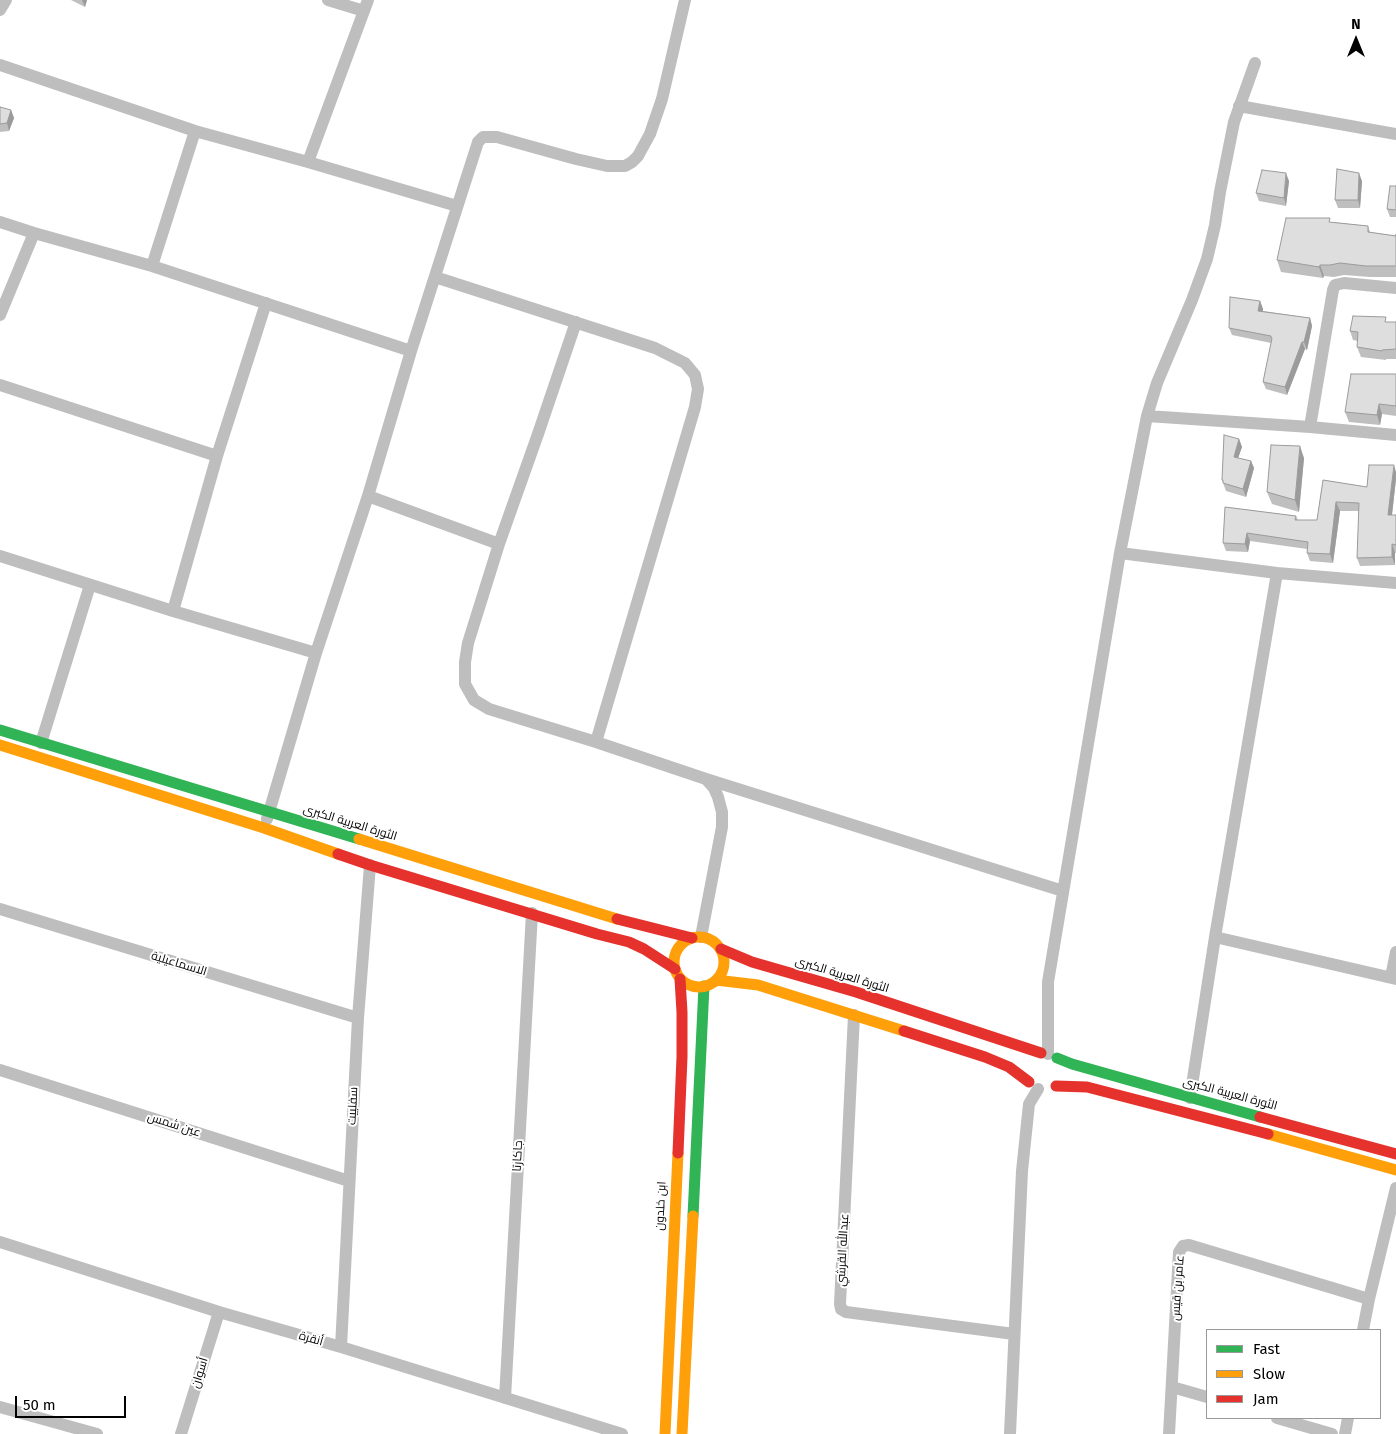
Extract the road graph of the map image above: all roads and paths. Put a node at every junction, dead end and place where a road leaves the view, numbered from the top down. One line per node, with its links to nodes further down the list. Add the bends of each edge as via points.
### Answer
1 (6, 0): 5 (street)
2 (328, 0): 4 (street)
3 (685, 0): 12 (street, via 662,99 650,134 632,162 625,166 608,166 497,136 483,137 478,142)
4 (366, 5): 11 (street)
5 (0, 10)
6 (1255, 62): 8 (street)
7 (0, 65): 9 (street)
8 (1239, 106): 10 (street); 23 (street, via 1207,259)
9 (195, 131): 11 (street); 15 (street)
10 (1396, 134)
11 (308, 162): 12 (street)
12 (457, 206): 16 (street)
13 (0, 222): 14 (street)
14 (34, 233): 15 (street); 19 (street)
15 (152, 266): 18 (street)
16 (435, 277): 20 (street); 21 (street)
17 (1396, 288): 24 (street, via 1344,283 1332,290)
18 (266, 303): 21 (street); 26 (street)
19 (0, 315)
20 (576, 322): 28 (street); 37 (street, via 655,348 685,363 695,375 698,389)
21 (412, 351): 27 (street)
22 (0, 385): 26 (street)
23 (1147, 416): 24 (street); 29 (street)
24 (1310, 427): 25 (street)
25 (1396, 435)
26 (218, 456): 34 (street)
27 (368, 496): 28 (street); 35 (street)
28 (499, 544): 37 (street, via 468,643 465,684 474,700 489,709)
29 (1120, 553): 31 (street); 44 (street)
30 (0, 556): 33 (street)
31 (1277, 573): 32 (street); 50 (street)
32 (1396, 583)
33 (90, 585): 34 (street); 38 (street)
34 (173, 611): 35 (street)
35 (316, 653): 41 (street)
36 (0, 730): 38 (street, الثورة العربية الكبرى)
37 (596, 742): 40 (street)
38 (41, 743): 41 (street, الثورة العربية الكبرى)
39 (0, 746): 42 (street)
40 (706, 778): 44 (street); 49 (street, via 718,797 722,827)
41 (270, 812): 42 (street); 47 (street, الثورة العربية الكبرى)
42 (264, 828): 43 (street)
43 (370, 864): 46 (street); 58 (street, سفلييت)
44 (1063, 891): 59 (street, via 1048,982)
45 (0, 909): 58 (street, الاسماعيلية)
46 (532, 914): 48 (street); 75 (street, جاكارتا)
47 (603, 915): 48 (street); 49 (street, الثورة العربية الكبرى)
48 (597, 934): 53 (street, via 644,949)
49 (696, 937): 51 (street, via 709,938); 53 (street, via 685,941 675,954)
50 (1215, 937): 54 (street); 62 (street)
51 (721, 949): 55 (street, via 724,966); 59 (street, الثورة العربية الكبرى, via 752,962 856,992)
52 (1396, 952): 54 (street)
53 (678, 974): 56 (street, via 693,986); 82 (street, ابن خلدون, via 682,1056)
54 (1394, 978)
55 (716, 980): 56 (street); 57 (street, via 758,985)
56 (704, 986): 83 (street)
57 (854, 1015): 61 (street, via 985,1057 1009,1067); 71 (street, عبدالله القرشي, via 841,1309)
58 (358, 1018): 65 (street, سفلييت)
59 (1048, 1065): 61 (street, via 1026,1076); 61 (street, via 1050,1088); 62 (street, الثورة العربية الكبرى, via 1072,1064); 64 (street, الثورة العربية الكبرى, via 1099,1090)
60 (0, 1070): 65 (street, عين شمس)
61 (1034, 1085): 71 (street, via 1024,1154)
62 (1190, 1098): 63 (street, الثورة العربية الكبرى)
63 (1396, 1154)
64 (1396, 1170)
65 (349, 1181): 72 (street, سفلييت)
66 (1396, 1188): 68 (street)
67 (0, 1242): 69 (street, أنقرة)
68 (1368, 1299): 70 (street); 73 (street, عامر بن قيس, via 1189,1245 1183,1246 1179,1252)
69 (219, 1312): 72 (street, أنقرة); 80 (street, أسوان)
70 (1363, 1329)
71 (1014, 1334): 84 (street)
72 (341, 1347): 75 (street, أنقرة)
73 (1172, 1387): 74 (street); 85 (street, عامر بن قيس)
74 (1206, 1397)
75 (505, 1398): 81 (street, أنقرة)
76 (0, 1407): 79 (street)
77 (1280, 1419): 86 (street)
78 (1348, 1419): 87 (street)
79 (97, 1434)
80 (181, 1434)
81 (622, 1434)
82 (665, 1434)
83 (682, 1434)
84 (1010, 1434)
85 (1169, 1434)
86 (1332, 1434)
87 (1345, 1434)

